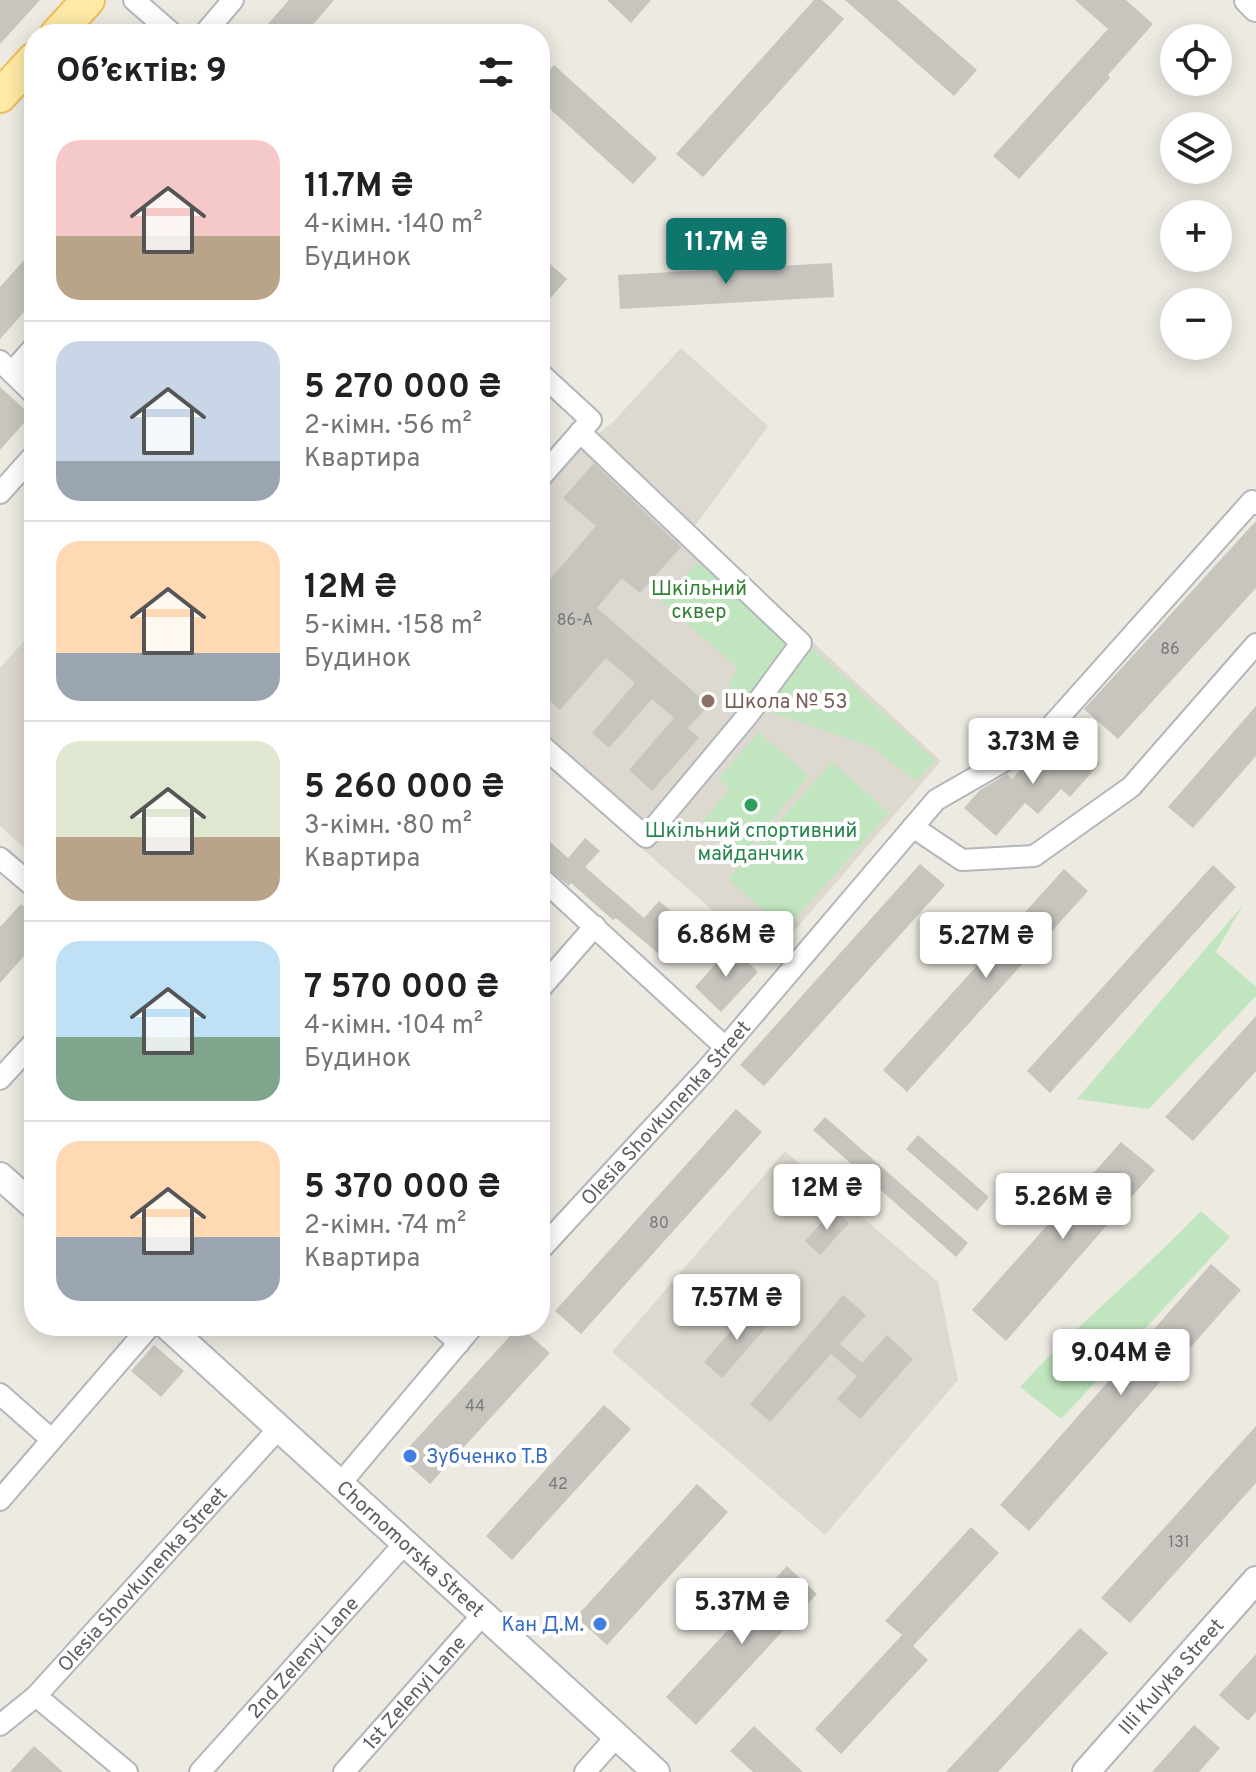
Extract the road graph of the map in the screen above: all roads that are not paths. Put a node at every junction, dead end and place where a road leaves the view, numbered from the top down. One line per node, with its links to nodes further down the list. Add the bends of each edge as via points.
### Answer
1 (88, 0): 6 (main road)
2 (134, 0): 7 (street)
3 (233, 0): 8 (street)
4 (1248, 0): 5 (street)
5 (1256, 8)
6 (66, 24)
7 (162, 24)
8 (213, 24)
9 (24, 70): 10 (main road)
10 (0, 96)
11 (24, 354): 12 (street)
12 (6, 366): 13 (street)
13 (24, 384)
14 (550, 385): 15 (street)
15 (585, 426): 17 (street); 21 (street, via 801,643 646,837)
16 (24, 466): 18 (street)
17 (550, 466)
18 (0, 493)
19 (1256, 504): 22 (street, Olesia Shovkunenka Street, via 1252,501 1037,742 936,800)
20 (1256, 644): 22 (street, via 1131,787 1034,856 962,860)
21 (550, 753)
22 (913, 827): 28 (street, Olesia Shovkunenka Street)
23 (0, 858): 24 (street)
24 (24, 878)
25 (550, 886): 26 (street)
26 (595, 926): 27 (street); 28 (street)
27 (550, 978)
28 (725, 1047): 33 (street, Olesia Shovkunenka Street)
29 (24, 1053): 30 (street)
30 (0, 1079)
31 (0, 1176): 32 (street)
32 (24, 1197)
33 (550, 1239)
34 (141, 1336): 41 (street)
35 (178, 1336): 40 (street, Chornomorska Street)
36 (451, 1336): 38 (street)
37 (465, 1336): 38 (street)
38 (459, 1343): 42 (street)
39 (0, 1394): 41 (street)
40 (279, 1428): 42 (street, Chornomorska Street); 47 (street, Olesia Shovkunenka Street)
41 (51, 1439): 43 (street)
42 (340, 1484): 44 (street, Chornomorska Street)
43 (0, 1500)
44 (405, 1543): 46 (street, Chornomorska Street); 51 (street, 2nd Zelenyi Lane)
45 (1256, 1580): 55 (street, Illi Kulyka Street)
46 (484, 1613): 49 (street, Chornomorska Street); 52 (street, 1st Zelenyi Lane)
47 (36, 1696): 48 (street, Olesia Shovkunenka Street); 50 (street)
48 (0, 1725)
49 (616, 1737): 53 (street); 54 (street, Chornomorska Street)
50 (127, 1772)
51 (200, 1772)
52 (344, 1772)
53 (585, 1772)
54 (656, 1772)
55 (1086, 1772)

